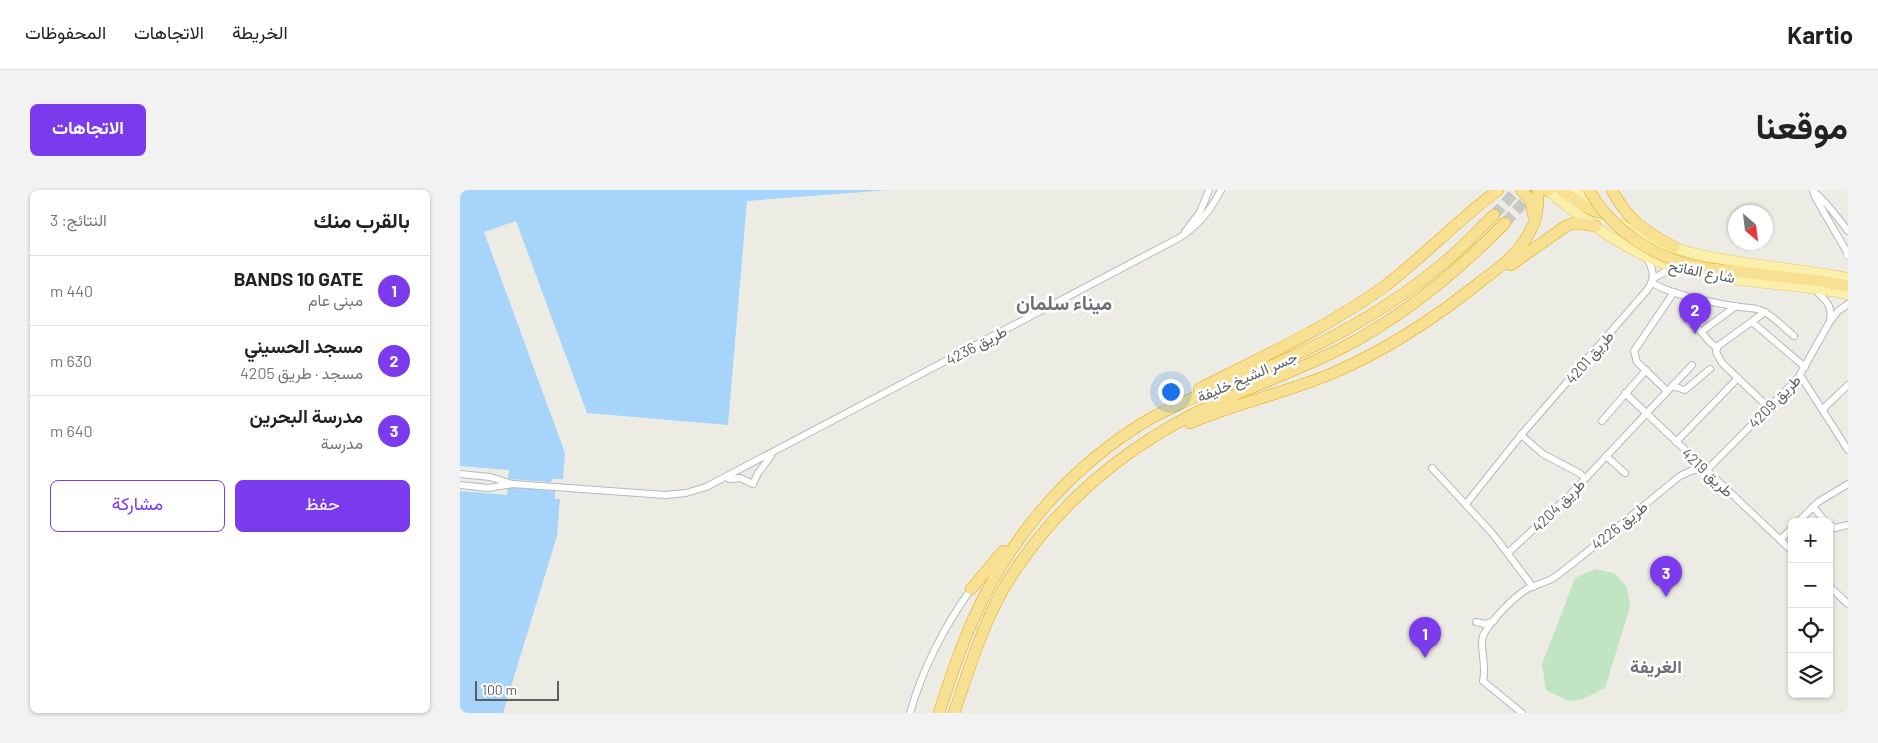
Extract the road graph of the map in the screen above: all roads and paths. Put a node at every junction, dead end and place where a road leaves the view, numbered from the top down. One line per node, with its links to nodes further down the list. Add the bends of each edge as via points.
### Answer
1 (1208, 190): 20 (street, طريق 4236, via 1196,219)
2 (1222, 190): 20 (street, طريق 4236, via 1202,221)
3 (1504, 190): 11 (highway)
4 (1521, 190): 18 (highway, via 1529,196 1532,205)
5 (1545, 190): 17 (main road, شارع الفاتح); 18 (highway)
6 (1561, 190): 13 (highway, via 1590,210)
7 (1573, 190): 13 (main road, شارع الفاتح)
8 (1589, 190): 27 (highway, bridge, via 1604,212 1636,241 1677,262)
9 (1612, 190): 21 (highway, via 1632,220)
10 (1813, 191): 12 (street); 15 (street)
11 (1492, 192): 53 (highway, via 1414,263 1348,311)
12 (1833, 211): 15 (street); 19 (street)
13 (1604, 213): 21 (main road, شارع الفاتح, via 1642,236)
14 (1494, 215): 53 (highway, جسر الشيخ خليفة, via 1447,260 1360,322 1280,362)
15 (1826, 215): 22 (street)
16 (1505, 223): 56 (highway, جسر الشيخ خليفة, via 1430,292 1367,334 1313,362 1193,414)
17 (1596, 226): 23 (main road, شارع الفاتح); 28 (highway, via 1582,222 1566,226)
18 (1532, 228): 28 (highway, via 1512,255)
19 (1848, 231)
20 (1179, 238): 59 (street, طريق 4236)
21 (1674, 247): 25 (main road, شارع الفاتح, via 1717,258)
22 (1848, 254)
23 (1644, 255): 24 (main road, شارع الفاتح); 26 (street, via 1652,268)
24 (1674, 267): 26 (street, طريق 4201); 29 (main road, شارع الفاتح)
25 (1848, 278)
26 (1653, 280): 30 (street); 55 (street, طريق 4201, via 1635,305)
27 (1848, 286)
28 (1475, 287): 56 (highway, via 1420,326 1340,370)
29 (1812, 288): 31 (main road, شارع الفاتح); 37 (street, via 1830,308)
30 (1674, 292): 32 (street); 44 (street, via 1636,347 1636,358)
31 (1848, 294)
32 (1700, 299): 34 (street); 38 (street, via 1684,316)
33 (1848, 304): 37 (street, طريق 4209)
34 (1736, 306): 35 (street); 38 (street)
35 (1765, 312): 36 (street); 39 (street)
36 (1752, 322): 40 (street); 42 (street)
37 (1829, 323): 42 (street, طريق 4209)
38 (1700, 332): 40 (street, via 1709,344)
39 (1794, 336)
40 (1717, 348): 46 (street, via 1720,361)
41 (1692, 365): 48 (street, طريق 4204)
42 (1805, 367): 45 (street, طريق 4209)
43 (1710, 368): 48 (street, via 1685,390)
44 (1646, 370): 48 (street); 49 (street)
45 (1800, 375): 50 (street, طريق 4209); 51 (street)
46 (1737, 379): 50 (street); 57 (street)
47 (1848, 386): 51 (street)
48 (1669, 388): 52 (street, طريق 4204)
49 (1625, 393): 52 (street, طريق 4219); 54 (street)
50 (1768, 407): 62 (street, طريق 4209)
51 (1822, 409): 58 (street)
52 (1646, 413): 57 (street, طريق 4219); 60 (street, طريق 4204)
53 (1154, 416): 77 (highway, جسر الشيخ خليفة, via 1119,438 1071,479 1047,503)
54 (1602, 421)
55 (1521, 435): 65 (street, via 1543,454); 70 (street)
56 (1144, 442): 89 (highway, جسر الشيخ خليفة, via 1081,491 1038,538 1015,570 985,626)
57 (1676, 442): 62 (street, طريق 4219)
58 (1848, 450)
59 (773, 453): 66 (street, طريق 4236); 66 (street, طريق 4236, via 753,484 740,478)
60 (1606, 456): 63 (street); 65 (street, طريق 4204)
61 (1432, 468): 70 (street)
62 (1707, 470): 78 (street, طريق 4219); 81 (street, طريق 4226, via 1693,470 1680,476 1553,578)
63 (1625, 473)
64 (460, 474): 67 (street, via 490,477)
65 (1585, 478): 80 (street, طريق 4204)
66 (717, 482): 67 (street, via 695,491 665,495)
67 (513, 484): 69 (street, via 488,488)
68 (1848, 484): 71 (street)
69 (460, 485)
70 (1466, 504): 80 (street)
71 (1813, 507): 72 (street); 73 (street)
72 (1802, 518)
73 (1823, 518)
74 (1848, 525): 75 (street)
75 (1833, 527)
76 (1788, 532): 78 (street)
77 (1022, 536): 82 (highway, via 998,557); 88 (highway, جسر الشيخ خليفة, via 999,568 972,621)
78 (1780, 540): 79 (street, طريق 4219)
79 (1788, 547)
80 (1508, 553): 81 (street)
81 (1533, 587): 85 (street, طريق 4226, via 1510,603)
82 (971, 589): 87 (street, via 932,652)
83 (1833, 590): 84 (street)
84 (1848, 604)
85 (1495, 620): 86 (street, via 1485,624); 90 (street, طريق 4226, via 1481,642 1485,668 1483,681)
86 (1476, 622)
87 (910, 713)
88 (939, 713)
89 (954, 713)
90 (1522, 713)

